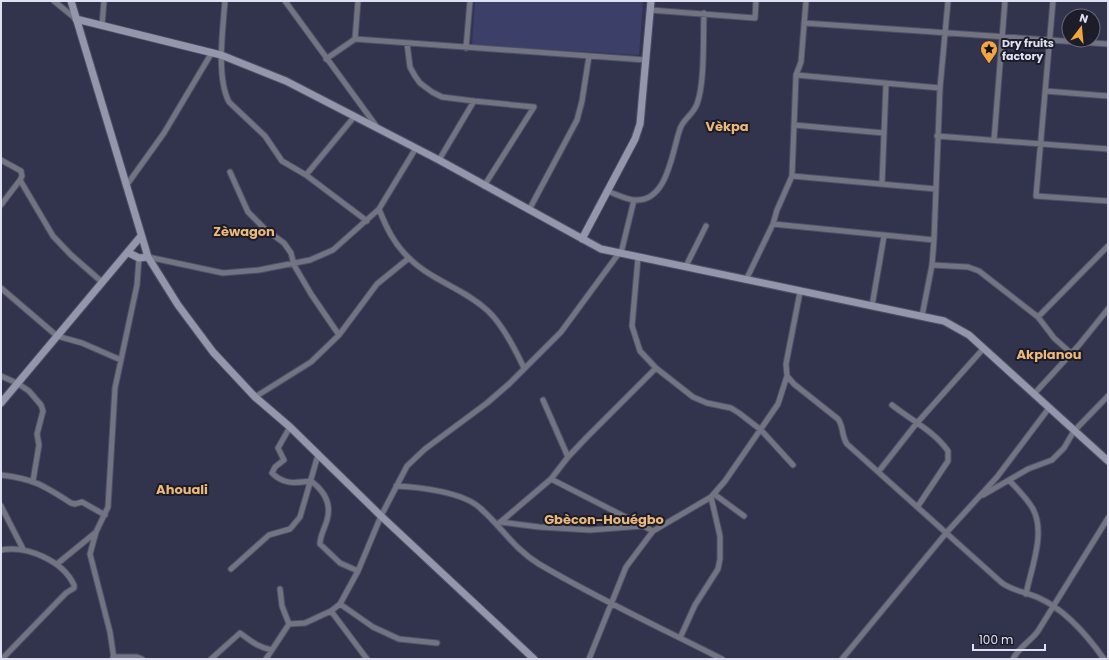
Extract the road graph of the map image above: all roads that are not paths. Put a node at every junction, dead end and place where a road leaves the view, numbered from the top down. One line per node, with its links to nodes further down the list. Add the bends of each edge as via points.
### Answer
1 (54, 1): 16 (street)
2 (71, 1): 16 (street)
3 (104, 1): 18 (street)
4 (225, 1): 27 (street)
5 (286, 1): 29 (street)
6 (358, 1): 21 (street)
7 (470, 1): 25 (street)
8 (651, 1): 14 (street)
9 (756, 1): 15 (street, via 755,18)
10 (806, 1): 17 (street)
11 (948, 1): 19 (street)
12 (1005, 1): 20 (street)
13 (1053, 1): 22 (street)
14 (650, 10): 15 (street); 30 (street)
15 (704, 13): 57 (street, via 701,83 697,104 693,113 680,127 663,182 653,194)
16 (76, 19): 18 (street); 53 (street)
17 (804, 23): 19 (street); 31 (street, via 801,62)
18 (102, 25): 26 (street)
19 (945, 33): 20 (street); 33 (street)
20 (1002, 37): 22 (street); 42 (street)
21 (356, 39): 23 (street); 29 (street)
22 (1050, 40): 24 (street); 34 (street)
23 (407, 43): 25 (street); 36 (street, via 410,67 424,86 437,95)
24 (1108, 44)
25 (466, 48): 28 (street)
26 (211, 54): 27 (street); 53 (street, via 164,134)
27 (221, 55): 37 (street, via 286,81); 49 (street, via 229,102 265,136 282,161)
28 (589, 56): 30 (street); 61 (street, via 577,120)
29 (326, 59): 39 (street)
30 (646, 60): 56 (street, via 640,124)
31 (796, 75): 32 (street); 38 (street)
32 (886, 84): 33 (street); 40 (street)
33 (940, 88): 41 (street)
34 (1045, 91): 35 (street); 43 (street)
35 (1108, 96)
36 (474, 101): 47 (street); 54 (street, via 534,106)
37 (354, 117): 39 (street); 49 (street)
38 (794, 125): 40 (street); 50 (street)
39 (378, 128): 44 (street)
40 (884, 134): 52 (street)
41 (937, 136): 42 (street); 55 (street)
42 (994, 140): 43 (street)
43 (1041, 143): 45 (street); 58 (street, via 1036,196)
44 (416, 148): 47 (street); 60 (street)
45 (1108, 149)
46 (1, 160): 51 (street, via 21,171)
47 (439, 160): 54 (street)
48 (230, 172): 76 (street, via 248,212 284,243 291,253)
49 (306, 175): 62 (street)
50 (792, 176): 52 (street); 63 (street)
51 (20, 180): 59 (street); 80 (street, via 53,236)
52 (882, 184): 55 (street)
53 (126, 186): 65 (street)
54 (484, 186): 61 (street)
55 (936, 189): 68 (street)
56 (608, 191): 57 (street); 67 (street)
57 (634, 200): 71 (street, via 622,247)
58 (1108, 202)
59 (1, 205)
60 (379, 209): 62 (street); 74 (street, via 388,232)
61 (529, 210): 67 (street)
62 (367, 221): 76 (street, via 333,250)
63 (773, 224): 66 (street); 79 (street)
64 (706, 226): 78 (street)
65 (142, 236): 70 (street); 72 (street)
66 (884, 236): 68 (street); 83 (street)
67 (582, 239): 71 (street)
68 (934, 240): 77 (street)
69 (1108, 246): 86 (street)
70 (129, 253): 73 (street); 80 (street)
71 (617, 254): 75 (street); 92 (street, via 561,332)
72 (148, 257): 73 (street); 76 (street, via 222,274); 99 (street, via 194,328)
73 (139, 258): 91 (street, via 137,285)
74 (409, 258): 87 (street, via 377,284); 92 (street, via 489,312)
75 (638, 258): 78 (street); 93 (street, via 633,332 640,351)
76 (294, 264): 87 (street)
77 (932, 265): 85 (street); 86 (street, via 974,268)
78 (686, 266): 79 (street)
79 (746, 280): 82 (street)
80 (102, 282): 88 (street)
81 (1, 288): 88 (street)
82 (800, 292): 83 (street); 95 (street)
83 (872, 306): 85 (street)
84 (1108, 309): 90 (street)
85 (922, 316): 89 (street, via 957,327)
86 (1038, 318): 90 (street, via 1054,338)
87 (339, 335): 99 (street, via 311,362)
88 (57, 336): 91 (street, via 82,343); 96 (street)
89 (983, 349): 97 (street); 104 (street)
90 (1072, 354): 97 (street)
91 (121, 360): 123 (street, via 115,388 108,507)
92 (524, 368): 118 (street, via 487,403 425,449 407,466)
93 (656, 368): 106 (street, via 693,397 731,408); 109 (street)
94 (1, 376): 96 (street)
95 (786, 376): 106 (street, via 778,404); 112 (street, via 838,419 847,444)
96 (17, 383): 101 (street); 116 (street, via 33,395 43,411 37,434 39,446)
97 (1034, 394): 103 (street)
98 (1108, 396): 107 (street)
99 (255, 397): 105 (street)
100 (542, 400): 109 (street)
101 (1, 403)
102 (892, 405): 104 (street)
103 (1049, 408): 107 (street); 120 (street)
104 (916, 424): 112 (street); 122 (street, via 930,432 944,446 949,456 944,468)
105 (290, 427): 108 (street); 117 (street, via 278,448 284,460 272,473 280,480 294,483)
106 (761, 430): 111 (street); 119 (street)
107 (1074, 431): 110 (street); 115 (street, via 1064,448 1052,460)
108 (318, 455): 117 (street); 124 (street)
109 (568, 457): 114 (street)
110 (1108, 461)
111 (793, 465)
112 (879, 471): 122 (street)
113 (1, 475): 116 (street)
114 (551, 479): 127 (street); 128 (street)
115 (1009, 480): 120 (street); 138 (street, via 1026,499 1036,517 1037,538)
116 (33, 481): 123 (street, via 71,503 82,502)
117 (311, 481): 135 (street, via 300,517 290,529 268,535); 136 (street, via 320,488 328,502 328,517 320,544 340,563)
118 (396, 486): 124 (street); 127 (street, via 427,488 470,501)
119 (712, 496): 125 (street); 129 (street); 144 (street, via 720,536 718,569 695,605)
120 (979, 498): 131 (street)
121 (1, 506): 132 (street)
122 (918, 506): 131 (street)
123 (105, 515): 130 (street)
124 (381, 516): 136 (street); 153 (street)
125 (744, 516)
126 (1108, 518): 141 (street)
127 (499, 524): 128 (street, via 590,530); 139 (street, via 512,543 527,556)
128 (643, 526): 129 (street)
129 (653, 531): 139 (street, via 622,574)
130 (96, 532): 134 (street); 147 (street, via 90,554 110,632)
131 (947, 532): 138 (street, via 1002,582); 156 (street)
132 (23, 549): 133 (street); 134 (street)
133 (1, 550)
134 (57, 564): 148 (street, via 73,582 74,588 66,593)
135 (232, 569)
136 (358, 571): 140 (street)
137 (280, 588): 143 (street, via 282,606)
138 (1026, 594): 141 (street)
139 (611, 603): 144 (street); 154 (street)
140 (340, 604): 142 (street); 145 (street, via 373,626 399,639)
141 (1054, 606): 157 (street, via 1034,636 1020,648); 158 (street, via 1086,635)
142 (331, 611): 143 (street, via 305,623); 152 (street)
143 (289, 624): 146 (street)
144 (680, 638): 155 (street)
145 (437, 643)
146 (272, 650): 150 (street, via 251,643 240,633); 151 (street)
147 (113, 658): 149 (street)
148 (2, 659)
149 (142, 659)
150 (211, 659)
151 (266, 659)
152 (367, 659)
153 (534, 659)
154 (589, 659)
155 (722, 659)
156 (842, 659)
157 (1014, 659)
158 (1104, 659)

